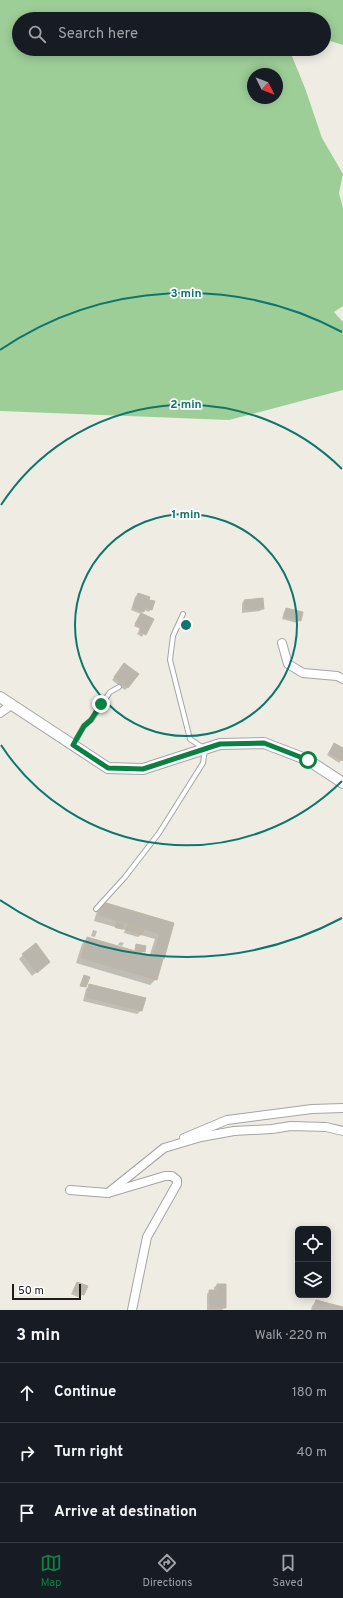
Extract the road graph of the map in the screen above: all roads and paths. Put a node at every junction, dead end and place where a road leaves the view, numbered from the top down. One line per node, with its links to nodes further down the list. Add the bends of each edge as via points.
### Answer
1 (183, 614): 9 (lane, via 173,636 170,660 190,739)
2 (282, 643): 3 (street, via 288,664 303,673 337,676)
3 (343, 679)
4 (119, 687): 8 (lane, via 110,692)
5 (0, 697): 6 (street)
6 (11, 705): 7 (street); 8 (street)
7 (0, 713)
8 (73, 745): 9 (street, via 108,768 143,769)
9 (205, 749): 10 (street, via 220,744 264,743 308,760); 11 (lane, via 203,763 159,833)
10 (343, 783)
11 (96, 909)
12 (343, 1108): 14 (street, via 312,1109 227,1120)
13 (343, 1131): 14 (street, via 326,1127 291,1126 234,1131)
14 (164, 1148): 16 (street)
15 (70, 1190): 16 (street)
16 (108, 1193): 17 (street, via 165,1176 172,1176 177,1180 147,1237)
17 (132, 1310)

